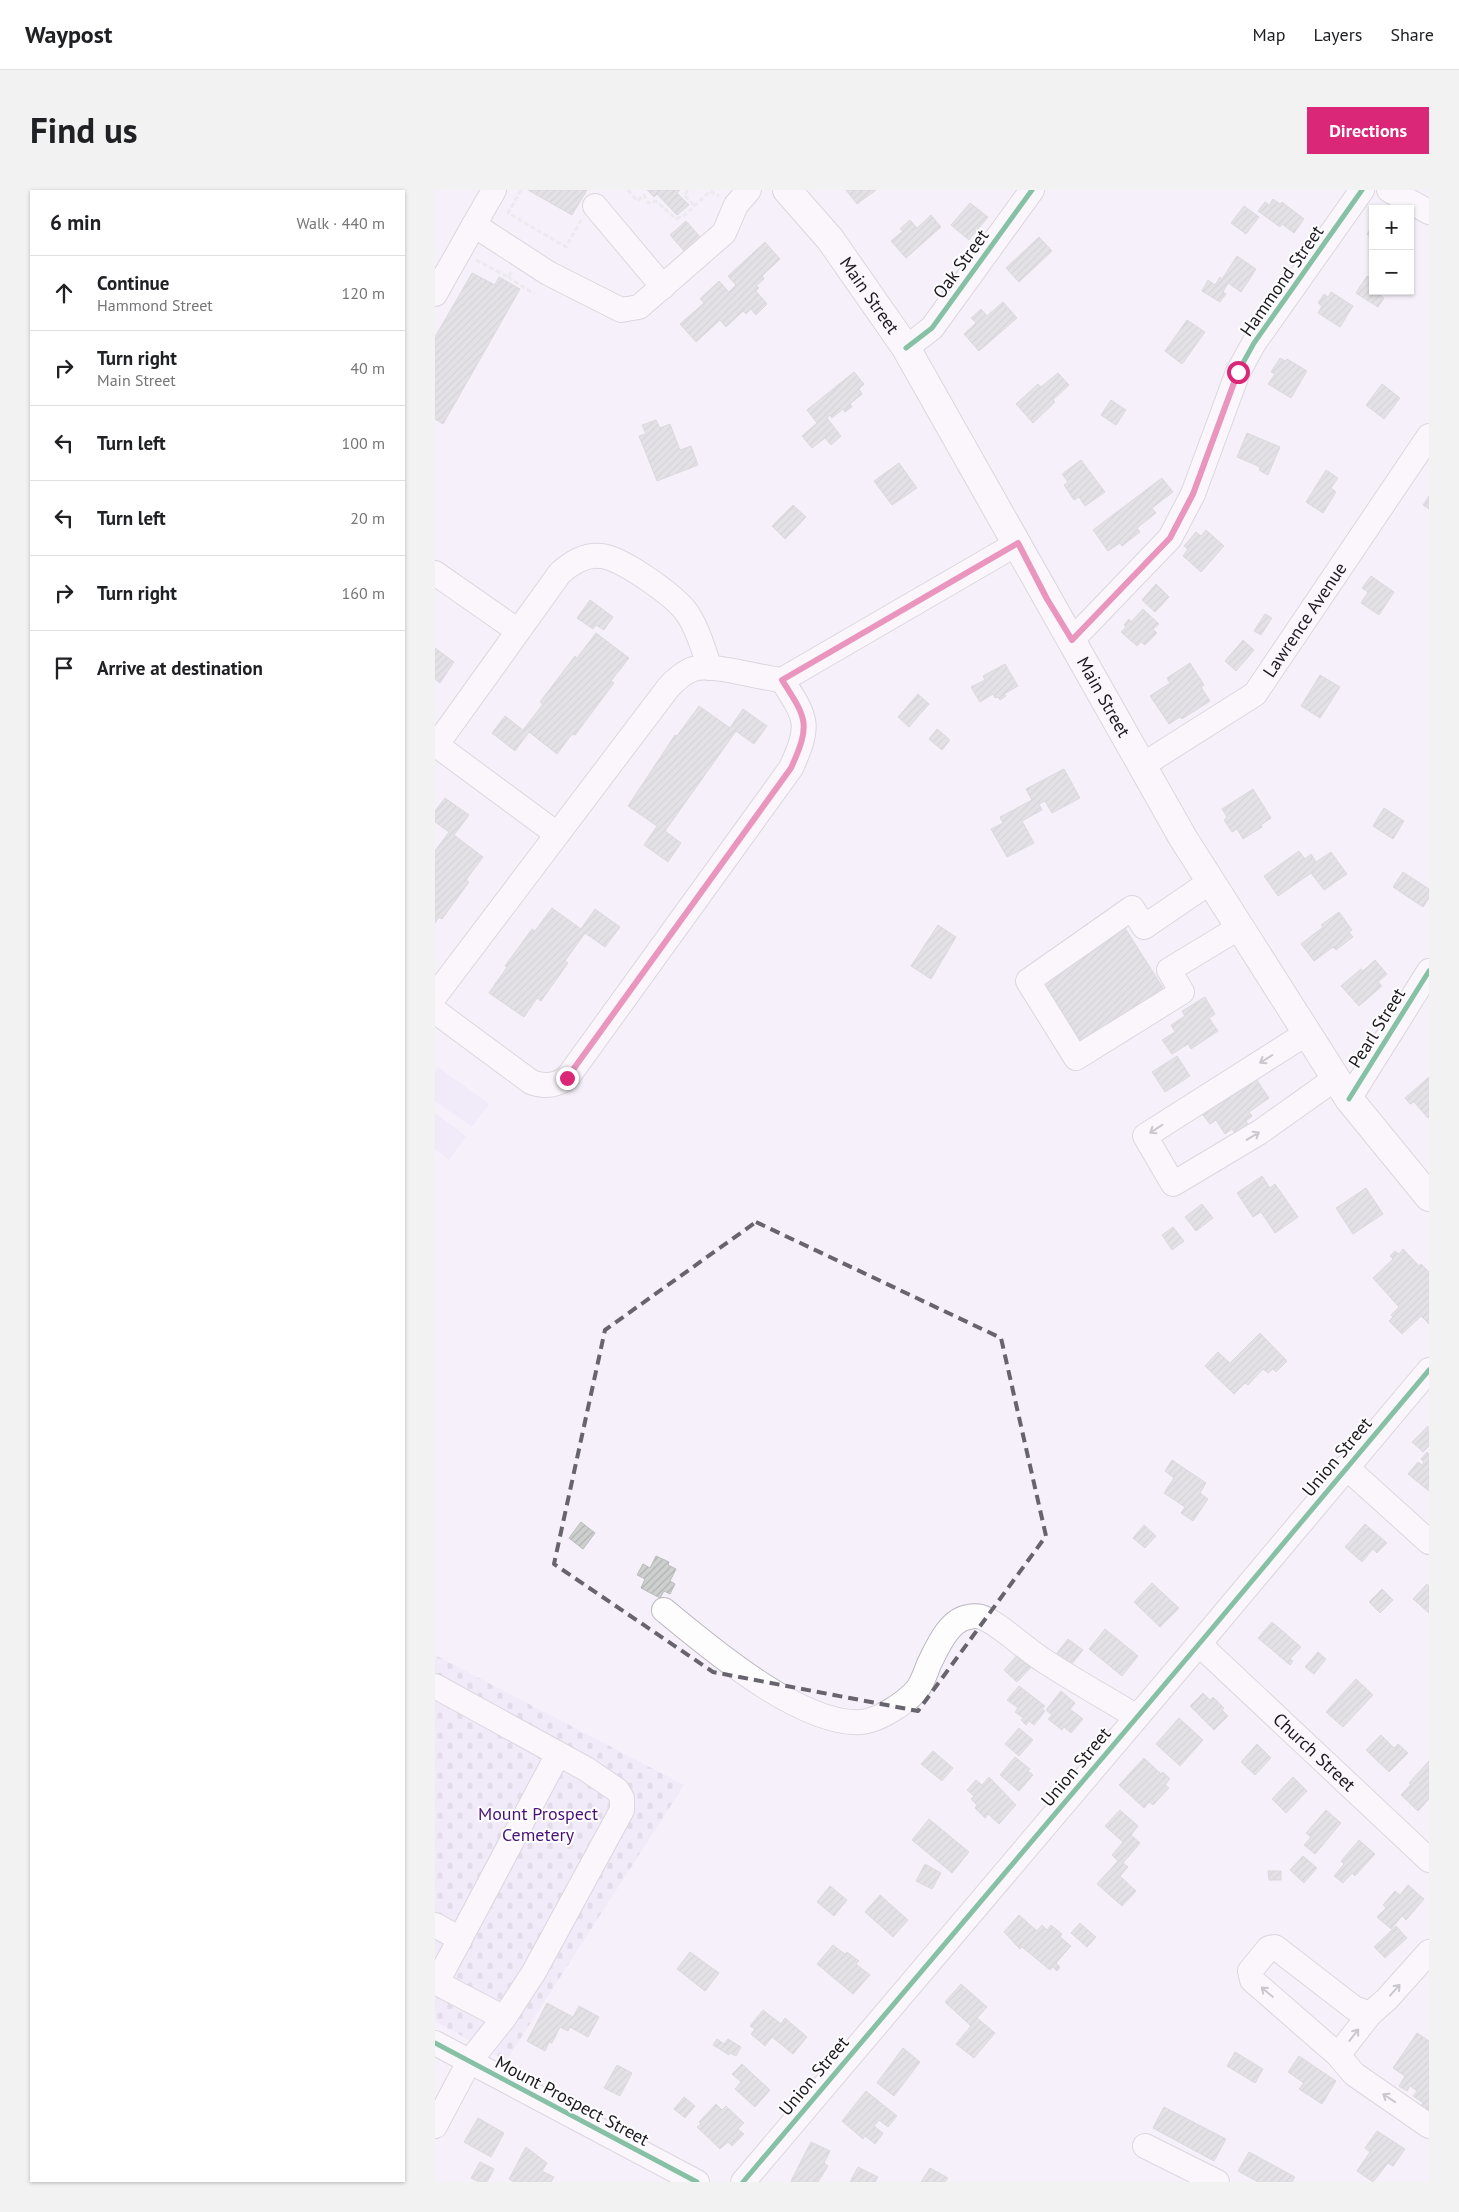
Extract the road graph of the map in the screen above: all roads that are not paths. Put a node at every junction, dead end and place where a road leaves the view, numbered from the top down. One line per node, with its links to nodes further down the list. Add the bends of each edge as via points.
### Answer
1 (494, 190): 9 (street)
2 (749, 190): 10 (street, via 736,205 724,233)
3 (787, 190): 12 (main road, Main Street, via 830,239)
4 (1032, 190): 12 (street, Oak Street, via 932,328)
5 (1362, 190): 17 (street, Hammond Street, via 1238,372 1193,494 1170,538)
6 (1389, 190): 8 (street)
7 (595, 206): 10 (street)
8 (1429, 212)
9 (474, 225): 10 (street, via 549,273 621,310 639,307); 11 (street)
10 (663, 287)
11 (435, 294)
12 (906, 348): 14 (main road, Main Street)
13 (1429, 436): 21 (street, Lawrence Avenue, via 1255,694)
14 (1018, 543): 17 (main road, Main Street); 19 (street)
15 (435, 573): 16 (street)
16 (518, 632): 18 (street, via 560,573 579,559 601,556 613,559 653,583 685,610); 20 (street)
17 (1072, 640): 21 (main road, Main Street)
18 (710, 668): 19 (street); 22 (street, via 691,670 668,688)
19 (782, 680): 27 (street, via 800,708 805,723 804,738 791,768 567,1078 545,1086 531,1082)
20 (435, 746): 22 (street)
21 (1143, 765): 23 (main road, Main Street)
22 (557, 834): 26 (street)
23 (1211, 882): 24 (main road, Main Street); 24 (street, via 1144,927 1132,908 1028,981 1076,1058 1182,992 1169,970)
24 (1240, 928): 28 (main road, Main Street)
25 (1429, 971): 29 (street, Pearl Street)
26 (435, 996)
27 (435, 1011)
28 (1307, 1033): 29 (main road, Main Street); 29 (street, one-way to 29, via 1145,1136 1173,1184)
29 (1343, 1088): 30 (main road, Main Street)
30 (1429, 1197)
31 (1429, 1370): 32 (street, Union Street)
32 (1345, 1468): 33 (street); 35 (street, Union Street)
33 (1429, 1542)
34 (664, 1610): 37 (street, via 762,1685 805,1708 843,1722 879,1718 917,1690 937,1648 952,1626 967,1617 987,1620 1045,1662)
35 (1199, 1644): 37 (street, Union Street); 39 (street, Church Street)
36 (435, 1686): 38 (street)
37 (1137, 1716): 52 (street, Union Street)
38 (557, 1754): 41 (street); 44 (street, via 617,1790 622,1798 622,1810 534,1972)
39 (1429, 1860)
40 (435, 1925): 41 (street)
41 (461, 1939): 44 (street, via 439,1980 441,1986)
42 (1429, 1952): 43 (street, one-way to 42)
43 (1370, 2014): 46 (street, one-way to 43); 46 (street, one-way to 43, via 1252,1980 1250,1971 1269,1948 1275,1946 1354,2008)
44 (504, 2018): 47 (street)
45 (435, 2042): 47 (street, Mount Prospect Street)
46 (1338, 2055): 49 (street, one-way to 46, via 1354,2074)
47 (469, 2062): 48 (street); 51 (street, Mount Prospect Street)
48 (435, 2126)
49 (1429, 2126)
50 (1145, 2146): 53 (street)
51 (697, 2182)
52 (743, 2182)
53 (1217, 2182)

